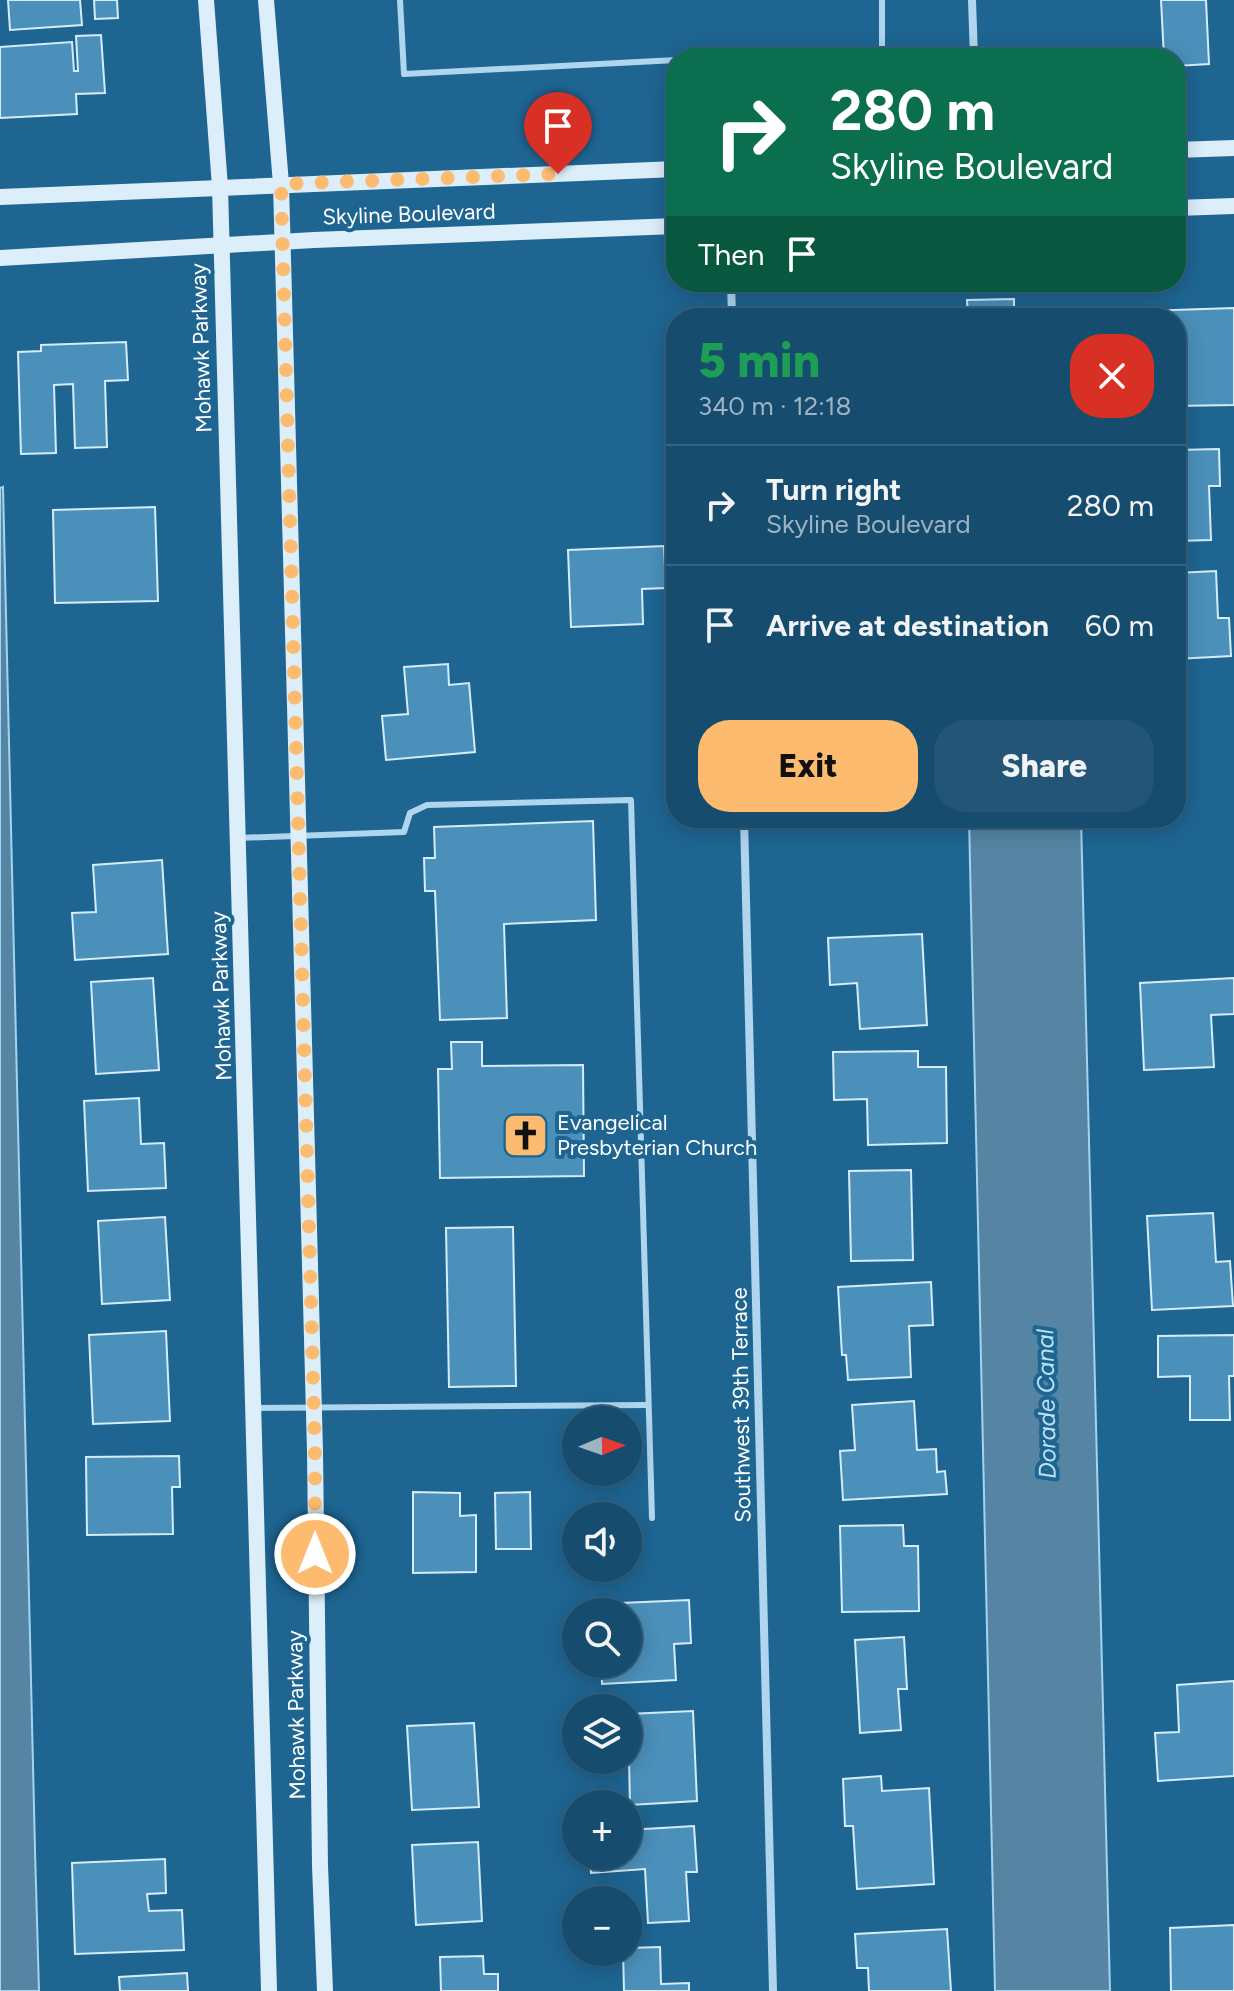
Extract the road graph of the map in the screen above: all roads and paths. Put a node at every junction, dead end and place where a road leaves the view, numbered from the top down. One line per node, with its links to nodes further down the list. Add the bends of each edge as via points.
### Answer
1 (206, 0): 13 (street, Mohawk Parkway)
2 (266, 0): 12 (street, Mohawk Parkway)
3 (400, 0): 8 (lane, via 404,74)
4 (882, 0): 6 (lane)
5 (972, 0): 7 (street)
6 (882, 48)
7 (974, 48)
8 (666, 61)
9 (1234, 148): 10 (street)
10 (1186, 150)
11 (666, 169): 12 (street, Skyline Boulevard)
12 (281, 184): 13 (street, Skyline Boulevard); 18 (street, Mohawk Parkway)
13 (220, 187): 14 (street, Skyline Boulevard); 19 (street, Mohawk Parkway)
14 (0, 197)
15 (1234, 206): 16 (street)
16 (1186, 208)
17 (666, 226): 18 (street, Skyline Boulevard)
18 (283, 243): 19 (street, Skyline Boulevard); 22 (street, Mohawk Parkway)
19 (220, 247): 20 (street, Skyline Boulevard); 23 (street, Mohawk Parkway)
20 (0, 258)
21 (744, 828): 30 (street, Southwest 39th Terrace)
22 (300, 835): 23 (lane); 24 (lane, via 404,832 410,813 427,805 631,800); 25 (street, Mohawk Parkway)
23 (238, 838): 26 (street, Mohawk Parkway)
24 (648, 1405): 25 (lane); 27 (lane)
25 (314, 1406): 26 (lane); 29 (street, Mohawk Parkway)
26 (254, 1408): 28 (street, Mohawk Parkway)
27 (652, 1518)
28 (269, 1991)
29 (325, 1991)
30 (773, 1991)

